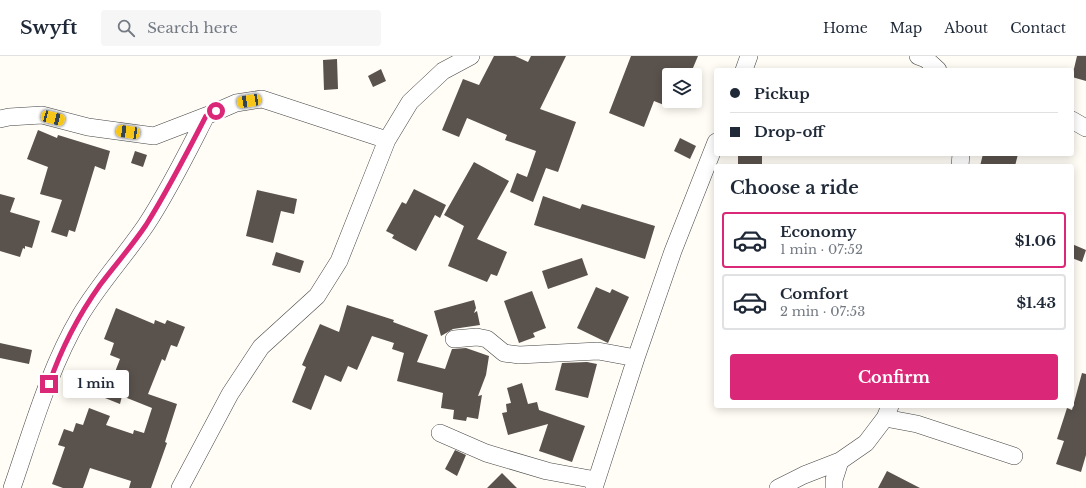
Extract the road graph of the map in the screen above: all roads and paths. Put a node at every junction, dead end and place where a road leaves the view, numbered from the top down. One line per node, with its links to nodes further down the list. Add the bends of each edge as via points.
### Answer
1 (471, 56): 10 (street, via 443,71 410,102)
2 (749, 56): 4 (street)
3 (918, 56): 5 (street)
4 (745, 68)
5 (936, 68)
6 (206, 116): 7 (street, via 154,136 88,127 42,115); 10 (street, via 236,103 262,99); 19 (street, via 146,225 99,287 59,354)
7 (0, 119)
8 (1074, 121): 9 (street)
9 (1086, 128)
10 (387, 140): 20 (street, via 335,267 317,296 261,347 230,394)
11 (714, 147): 13 (street, via 673,251)
12 (454, 338): 13 (street, via 487,339 504,353 519,355 598,351)
13 (636, 358): 18 (street)
14 (888, 412): 16 (street); 17 (street, via 866,443)
15 (440, 433): 18 (street, via 486,453)
16 (1014, 456)
17 (840, 461): 21 (street); 22 (street)
18 (595, 484)
19 (12, 488)
20 (180, 488)
21 (778, 488)
22 (834, 488)

